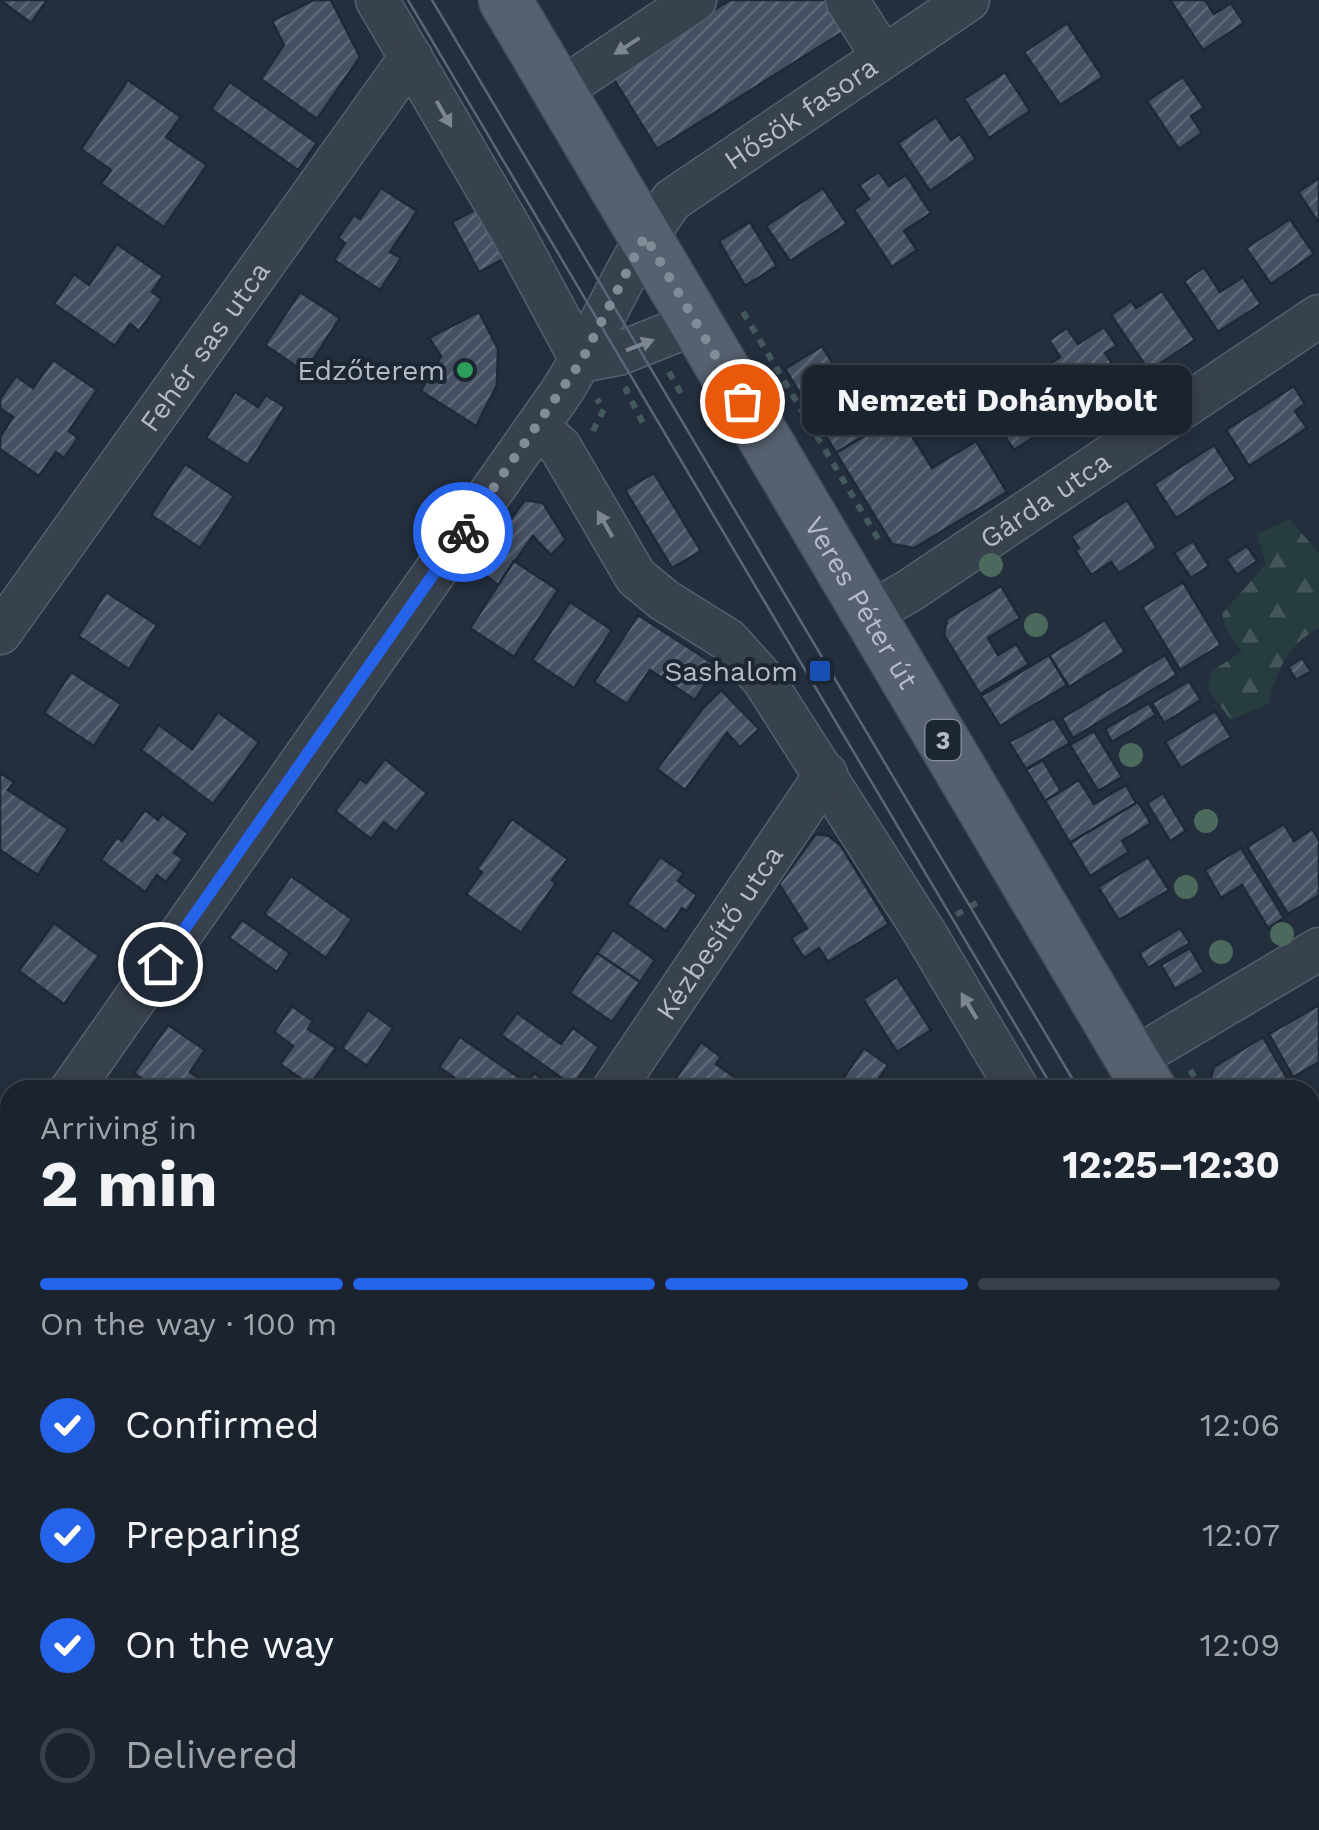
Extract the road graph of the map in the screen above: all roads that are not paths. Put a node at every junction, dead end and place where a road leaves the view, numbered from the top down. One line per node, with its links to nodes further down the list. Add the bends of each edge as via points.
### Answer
1 (377, 0): 6 (street)
2 (504, 0): 8 (main road, Veres Péter út / 3)
3 (694, 0): 8 (street, one-way to 8)
4 (847, 0): 7 (street)
5 (968, 0): 7 (street, Hősök fasora)
6 (411, 57): 12 (street, one-way to 12); 15 (street, Fehér sas utca)
7 (883, 57): 9 (street, Hősök fasora, via 682,192)
8 (559, 91): 9 (main road, Veres Péter út / 3)
9 (645, 236): 11 (main road, Veres Péter út / 3); 12 (street, Hősök fasora)
10 (1319, 316): 14 (street, Gárda utca)
11 (696, 323): 12 (street, one-way to 11, via 618,354); 14 (main road, Veres Péter út / 3)
12 (582, 360): 13 (street, Hősök fasora)
13 (537, 426): 16 (street, one-way to 13, via 728,640 636,576 560,447); 19 (street, Hősök fasora)
14 (869, 614): 18 (main road, Veres Péter út / 3)
15 (0, 633)
16 (826, 774): 20 (street, Kézbesítő utca); 21 (street, one-way to 16)
17 (1319, 949): 18 (street)
18 (1141, 1075)
19 (78, 1080)
20 (620, 1080)
21 (1012, 1080)

